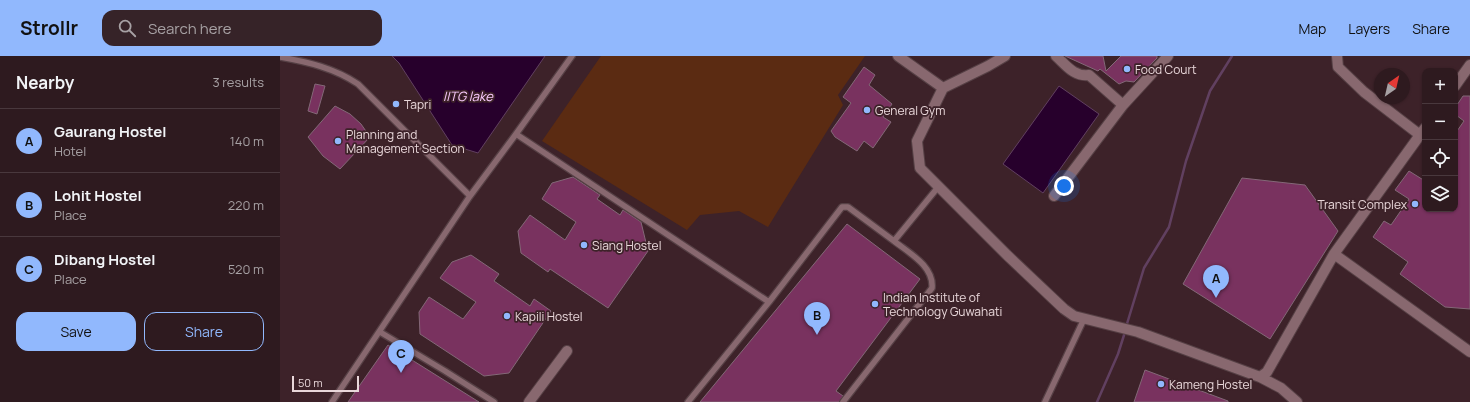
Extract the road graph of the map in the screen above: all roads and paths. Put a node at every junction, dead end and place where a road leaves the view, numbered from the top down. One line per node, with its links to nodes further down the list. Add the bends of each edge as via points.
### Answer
1 (572, 56): 13 (lane)
2 (898, 56): 10 (street)
3 (1005, 56): 10 (street)
4 (1056, 56): 11 (street, via 1076,74 1088,76)
5 (1168, 56): 11 (street)
6 (1337, 56): 12 (street, via 1338,67 1364,92)
7 (280, 57): 15 (lane, via 326,68 358,84)
8 (1470, 65): 9 (street)
9 (1458, 82)
10 (943, 88): 14 (street, via 917,141 920,168)
11 (1123, 105): 16 (street)
12 (1422, 132): 18 (street)
13 (516, 134): 15 (lane); 19 (lane)
14 (939, 186): 17 (lane); 20 (street, via 1064,309)
15 (470, 196): 21 (lane)
16 (1054, 196)
17 (894, 241): 19 (lane, via 848,207 842,207); 29 (lane, via 931,273 932,288)
18 (1334, 254): 23 (street); 24 (street, via 1267,372)
19 (769, 302): 28 (lane)
20 (1084, 319): 24 (street, via 1138,332); 30 (lane)
21 (380, 332): 25 (lane); 26 (lane)
22 (567, 352): 27 (street)
23 (1470, 352)
24 (1260, 376): 31 (street, via 1281,388)
25 (332, 402)
26 (494, 402)
27 (529, 402)
28 (688, 402)
29 (843, 402)
30 (1045, 402)
31 (1297, 402)

